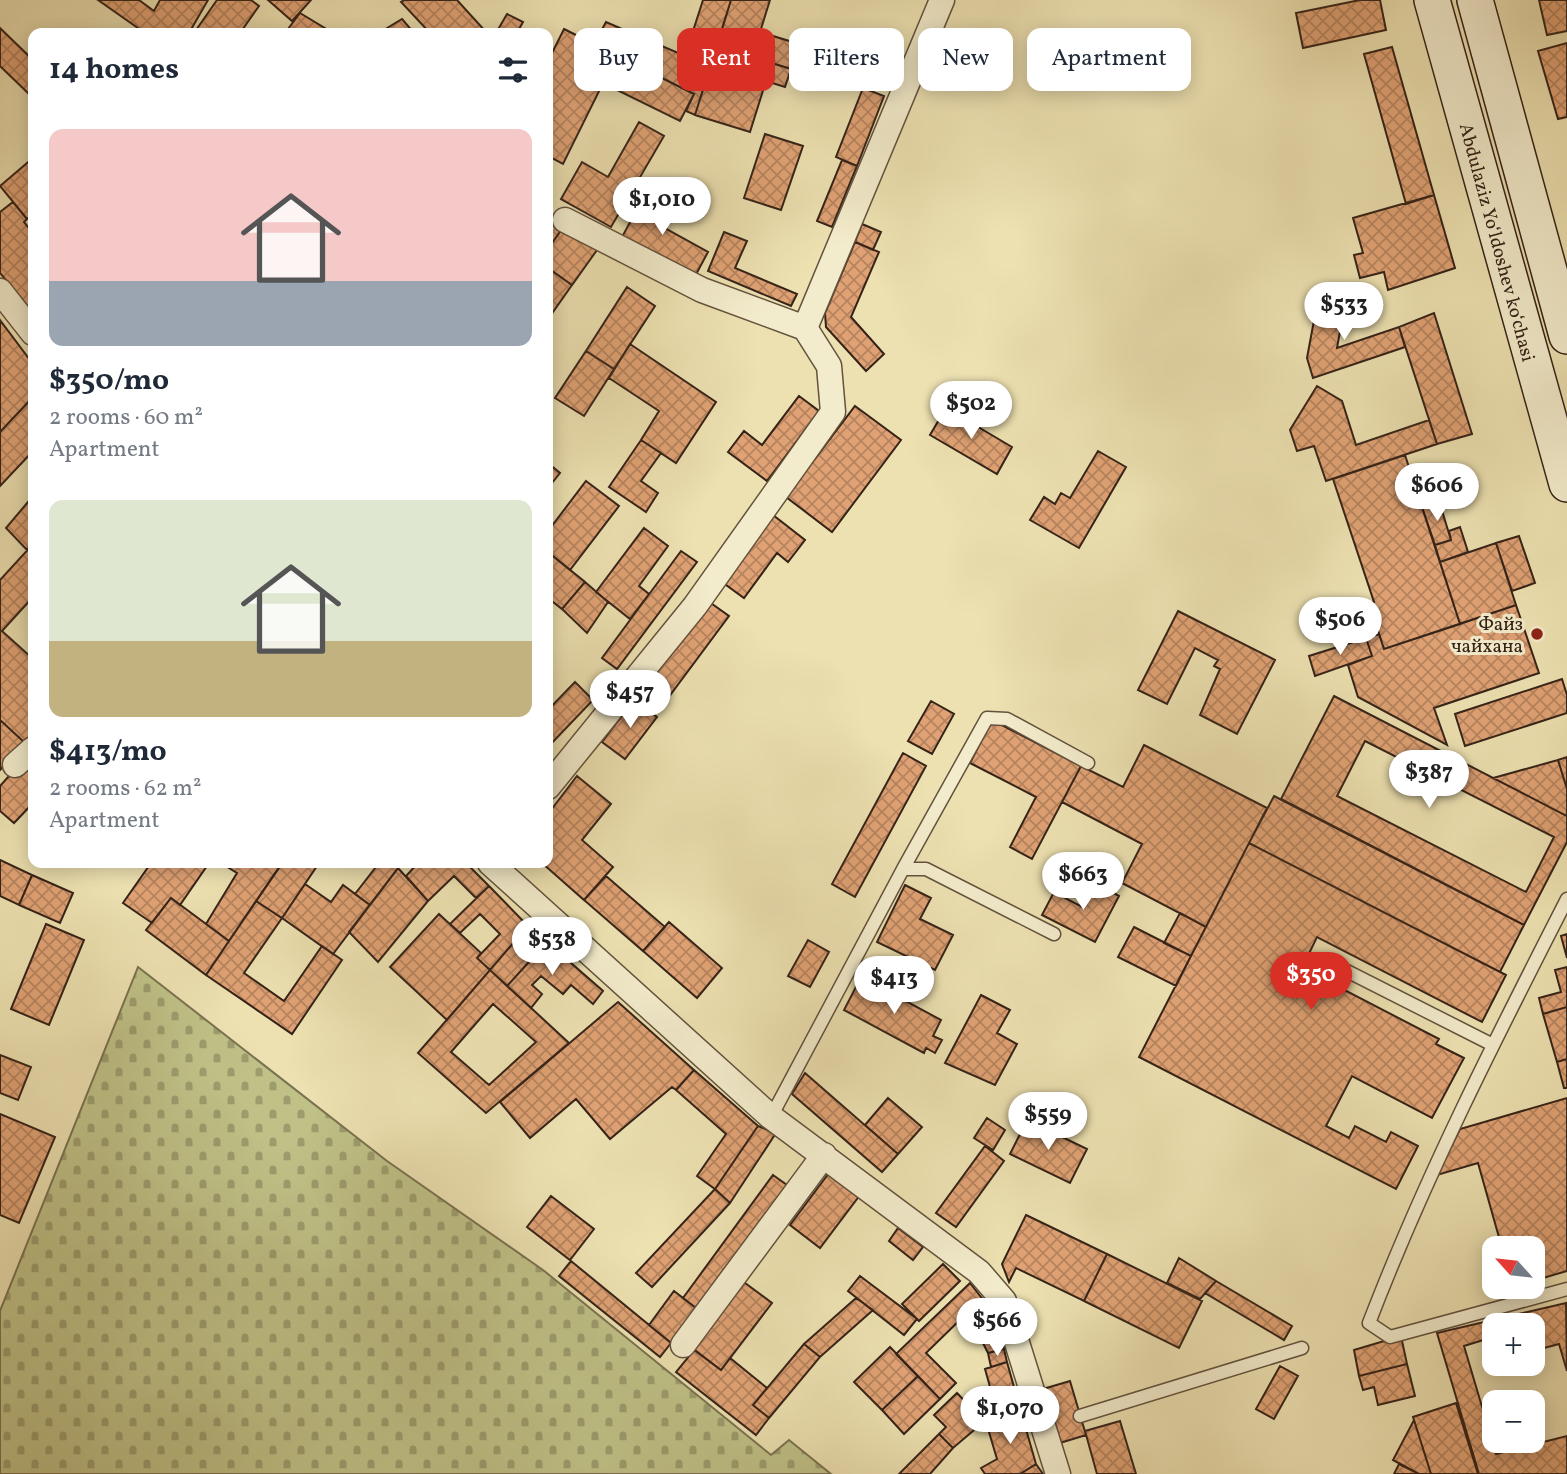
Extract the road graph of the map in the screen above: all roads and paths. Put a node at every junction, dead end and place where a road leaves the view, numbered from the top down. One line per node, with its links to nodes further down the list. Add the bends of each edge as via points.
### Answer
1 (942, 0): 7 (street)
2 (1432, 0): 8 (main road, Abdulaziz Yoʻldoshev koʻchasi)
3 (1475, 0): 8 (main road, Abdulaziz Yoʻldoshev koʻchasi)
4 (565, 220): 7 (street, via 702,290)
5 (0, 292): 6 (street)
6 (28, 327)
7 (805, 328): 11 (street, via 829,366 833,412 695,606)
8 (1555, 337): 9 (main road, Abdulaziz Yoʻldoshev koʻchasi)
9 (1567, 484)
10 (1088, 763): 13 (lane, via 1007,719 987,718)
11 (553, 781)
12 (496, 868): 18 (street)
13 (904, 869): 15 (lane, via 926,869); 18 (lane)
14 (1567, 899): 17 (lane)
15 (1054, 934)
16 (1329, 962): 17 (lane)
17 (1493, 1045): 20 (lane, via 1369,1323 1390,1337)
18 (771, 1117): 19 (street)
19 (824, 1155): 21 (street); 24 (street, via 979,1272 1004,1301 1048,1425)
20 (1567, 1289)
21 (683, 1346)
22 (1302, 1348): 23 (lane)
23 (1080, 1416)
24 (1058, 1474)

